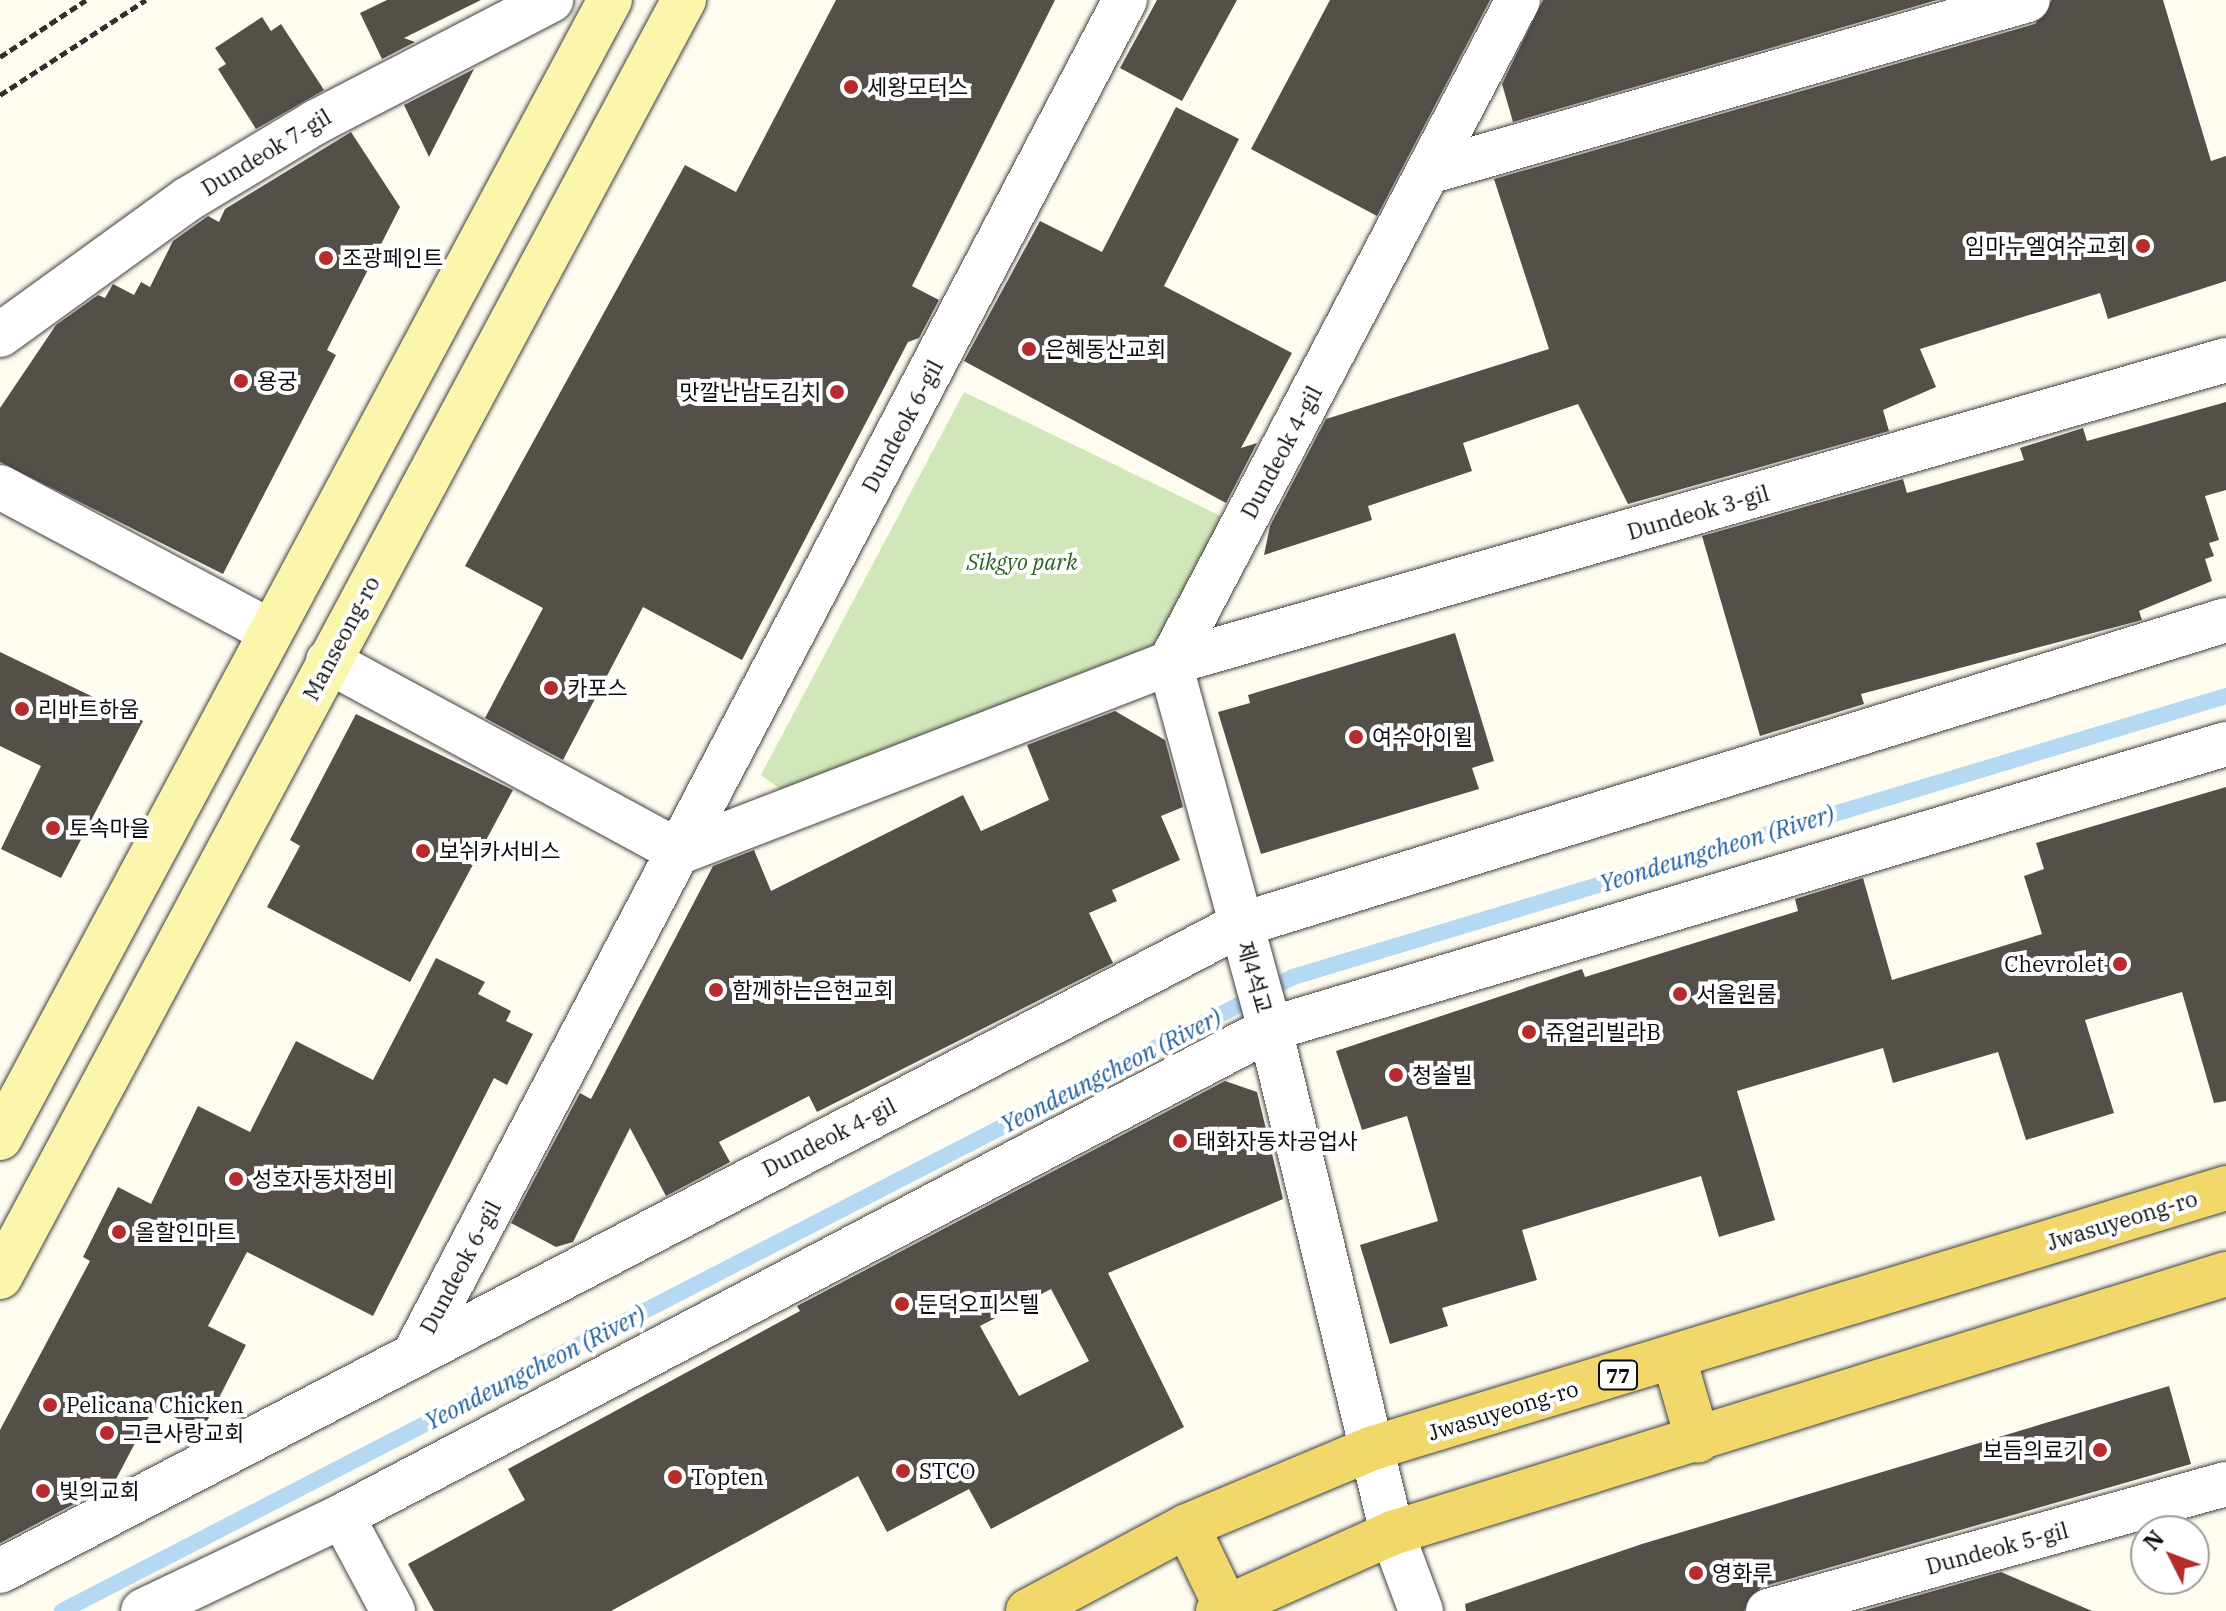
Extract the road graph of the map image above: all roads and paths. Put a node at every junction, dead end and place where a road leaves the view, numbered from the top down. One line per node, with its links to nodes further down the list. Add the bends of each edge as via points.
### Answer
1 (86, 0): 9 (path)
2 (146, 0): 10 (path)
3 (551, 0): 12 (street, Dundeok 7-gil, via 329,114 201,191)
4 (610, 0): 16 (street)
5 (684, 0): 17 (street, Manseong-ro)
6 (1125, 0): 20 (street, Dundeok 6-gil)
7 (1518, 0): 11 (street, Dundeok 4-gil)
8 (2028, 0): 11 (street)
9 (0, 57)
10 (0, 95)
11 (1428, 172): 18 (street, Dundeok 4-gil)
12 (0, 335)
13 (2226, 360): 18 (street, Dundeok 3-gil)
14 (0, 487): 16 (street)
15 (2226, 620): 21 (street, Dundeok 4-gil)
16 (270, 631): 23 (street)
17 (328, 661): 20 (street); 25 (street, Manseong-ro)
18 (1170, 663): 20 (street); 21 (street)
19 (2226, 744): 22 (street)
20 (680, 852): 27 (street, Dundeok 6-gil)
21 (1240, 925): 22 (street, 제4석교); 27 (street, Dundeok 4-gil)
22 (1270, 1029): 30 (street); 32 (street)
23 (0, 1138)
24 (2226, 1188): 28 (main road, Jwasuyeong-ro / 77)
25 (0, 1277)
26 (2225, 1277): 29 (main road)
27 (417, 1349): 35 (street, Dundeok 6-gil)
28 (1674, 1358): 29 (main road); 30 (main road, Jwasuyeong-ro / 77)
29 (1698, 1441): 34 (main road)
30 (1373, 1448): 33 (main road, Jwasuyeong-ro / 77); 34 (street)
31 (2226, 1484): 41 (street, Dundeok 5-gil)
32 (342, 1516): 37 (street); 38 (street)
33 (1187, 1526): 36 (main road); 39 (main road, Jwasuyeong-ro / 77)
34 (1392, 1533): 36 (main road); 40 (street)
35 (0, 1571)
36 (1222, 1609)
37 (143, 1611)
38 (393, 1611)
39 (1028, 1611)
40 (1421, 1611)
41 (1768, 1611)

